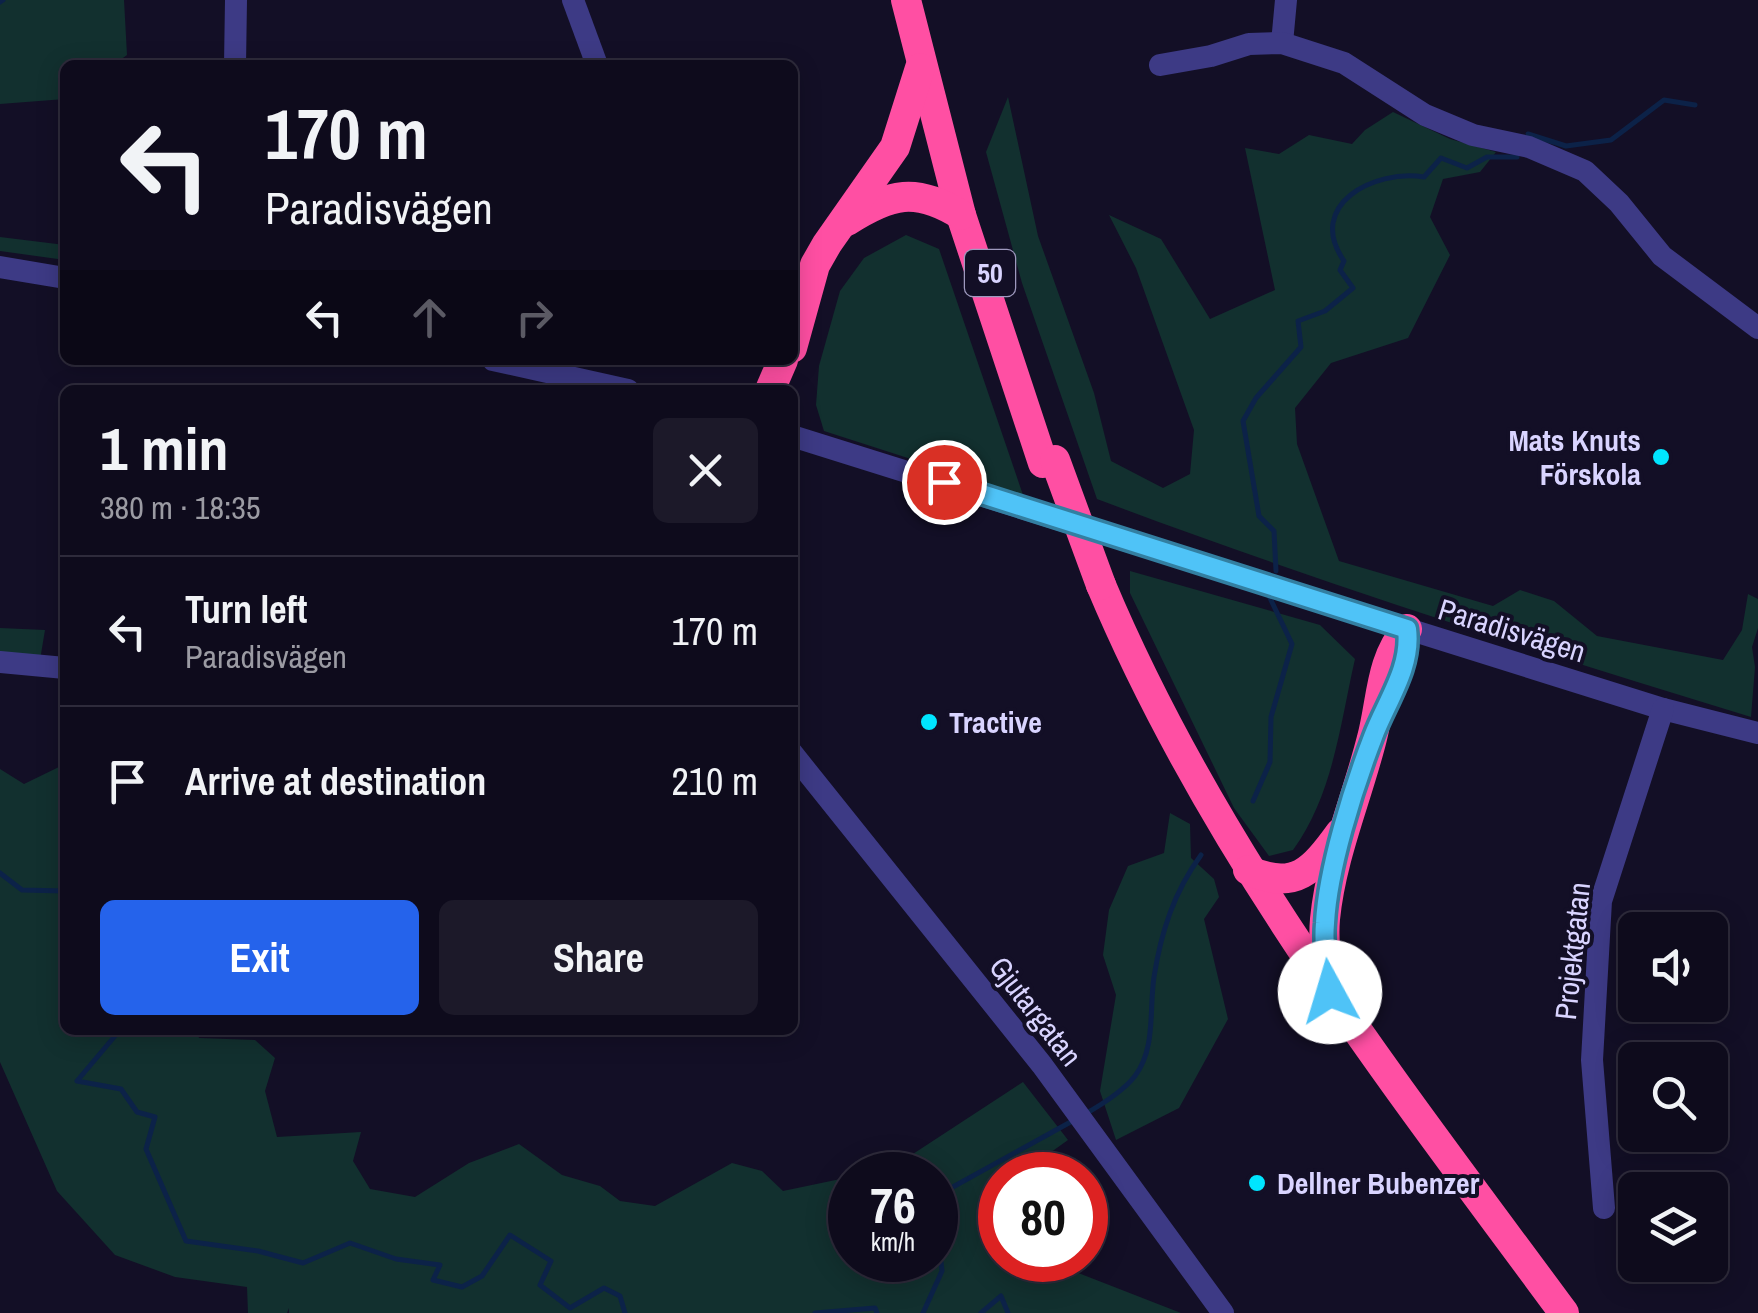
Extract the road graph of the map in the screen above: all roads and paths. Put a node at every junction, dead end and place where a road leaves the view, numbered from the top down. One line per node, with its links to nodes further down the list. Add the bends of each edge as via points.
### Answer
1 (236, 0): 7 (street)
2 (573, 0): 8 (street)
3 (906, 0): 10 (highway, 50)
4 (922, 0): 20 (highway, 50, via 978,234)
5 (1286, 0): 6 (street)
6 (1282, 43): 9 (street); 16 (street, via 1344,63 1424,115 1472,135 1529,146 1585,171 1662,256)
7 (235, 60)
8 (595, 60)
9 (1160, 65)
10 (921, 66): 11 (highway, 50); 12 (highway, via 895,146)
11 (961, 216): 12 (highway, via 929,198 909,196 867,208); 20 (highway, 50)
12 (840, 226): 15 (highway, via 815,266)
13 (0, 267): 14 (street)
14 (60, 277)
15 (798, 324)
16 (1758, 328)
17 (513, 365): 18 (street)
18 (594, 385)
19 (798, 438): 22 (street, Paradisvägen)
20 (1049, 461): 21 (highway, 50)
21 (1095, 585): 29 (highway, 50); 33 (highway, 50, via 1116,649 1292,962)
22 (1407, 629): 25 (street, Paradisvägen); 28 (highway, via 1388,656)
23 (0, 662): 24 (street)
24 (60, 668)
25 (1663, 709): 26 (street, Paradisvägen); 31 (street, Projektgatan, via 1602,901 1592,1060)
26 (1758, 733)
27 (798, 761): 32 (street, Gjutargatan, via 1042,1066)
28 (1345, 827): 29 (highway, via 1297,877 1281,882); 30 (highway, via 1325,919)
29 (1248, 870): 30 (highway, 50)
30 (1330, 992): 34 (highway, 50)
31 (1604, 1208)
32 (1223, 1313)
33 (1544, 1313)
34 (1564, 1313)

